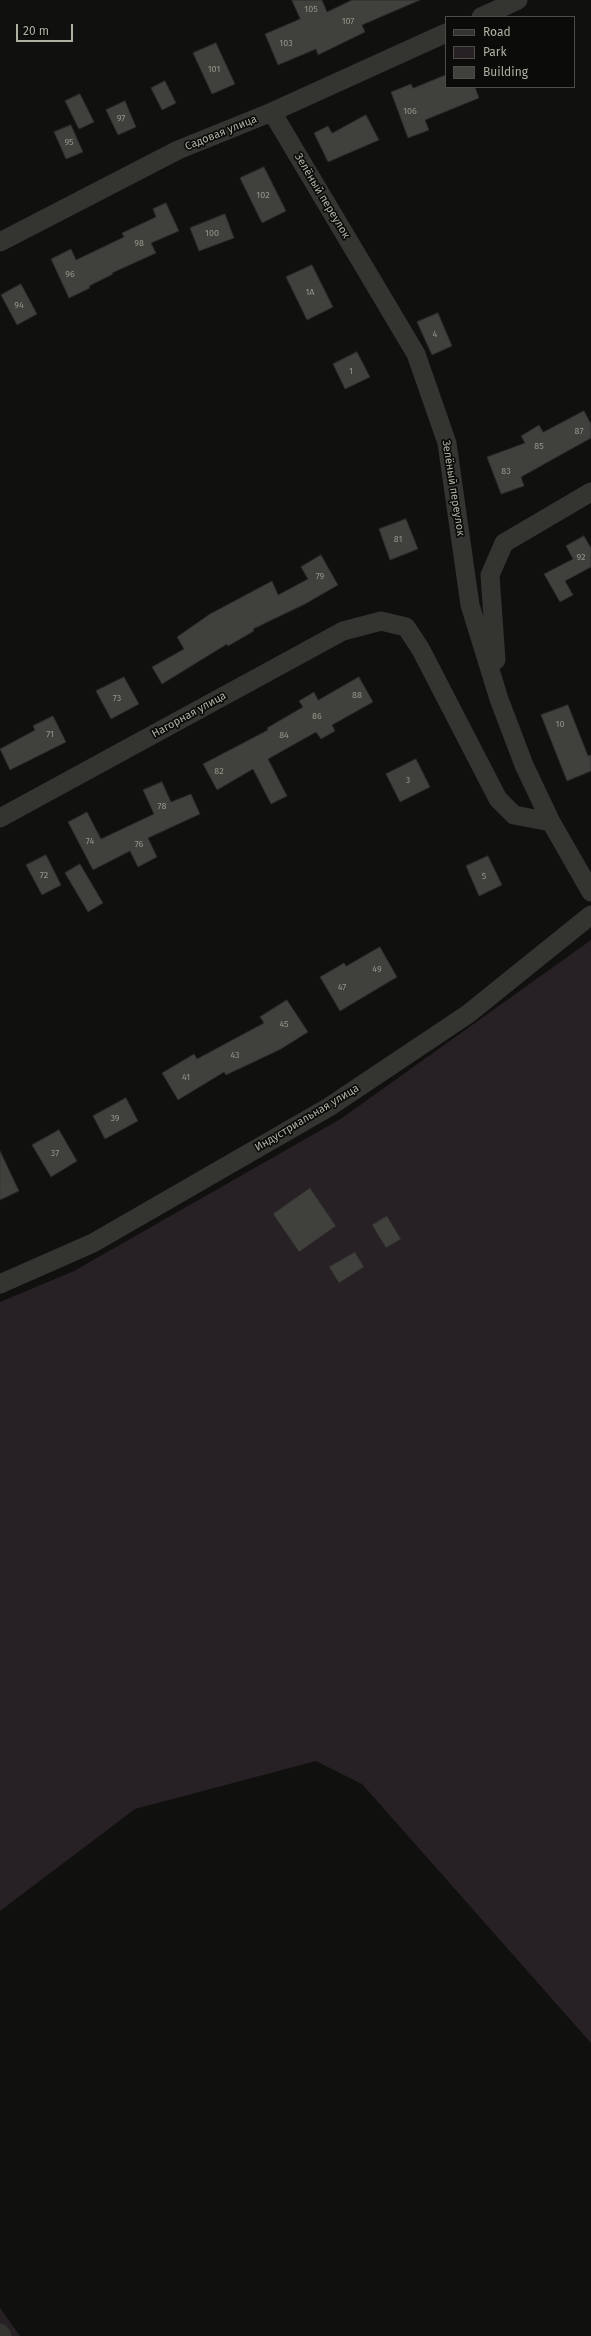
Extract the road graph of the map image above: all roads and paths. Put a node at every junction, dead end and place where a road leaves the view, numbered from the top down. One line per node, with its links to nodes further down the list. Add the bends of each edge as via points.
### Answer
1 (518, 0): 2 (street)
2 (483, 16)
3 (445, 33): 4 (street, Садовая улица)
4 (272, 112): 5 (street, Садовая улица, via 178,150); 7 (street, Зелёный переулок, via 416,354 447,443 470,606)
5 (0, 242)
6 (591, 492): 7 (street, via 504,543 490,575)
7 (499, 699): 9 (street, Зелёный переулок, via 524,765)
8 (0, 818): 9 (street, Нагорная улица, via 343,631 381,621 406,627 420,648 498,799 514,815)
9 (551, 822): 10 (street, Зелёный переулок)
10 (591, 892)
11 (591, 915): 12 (street, Индустриальная улица, via 468,1014 329,1106 93,1243)
12 (0, 1284)
13 (0, 2333): 14 (street)
14 (2, 2336)

